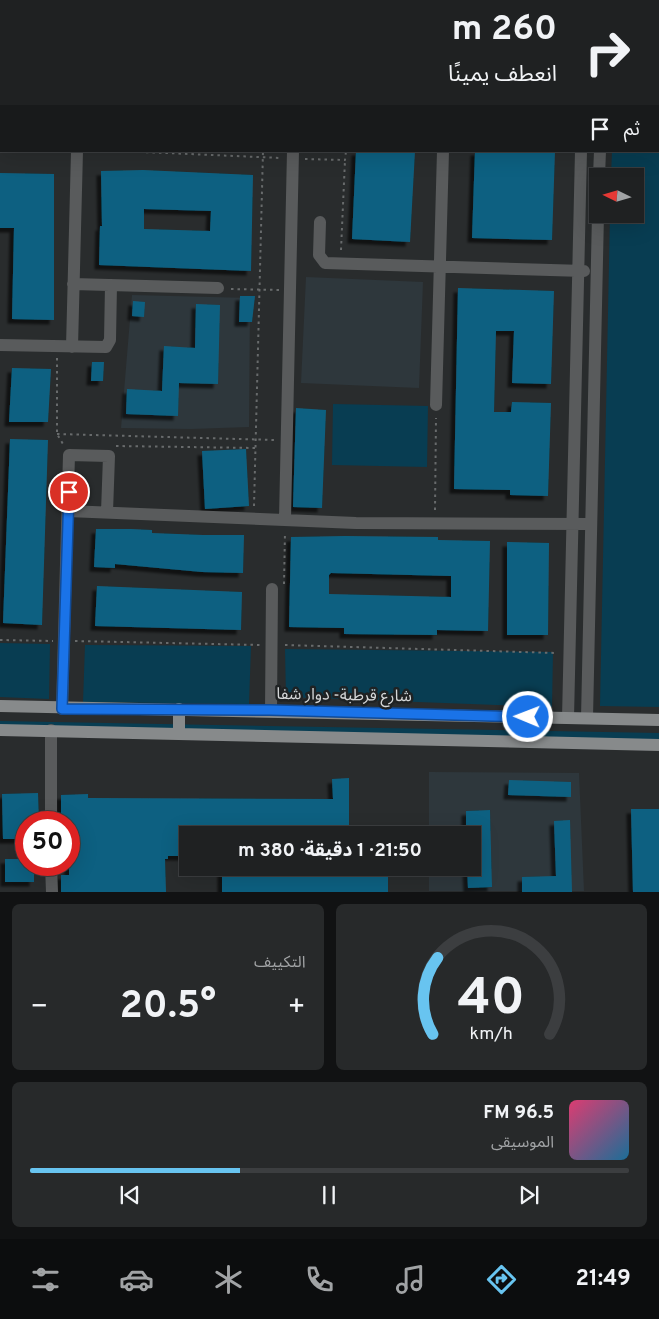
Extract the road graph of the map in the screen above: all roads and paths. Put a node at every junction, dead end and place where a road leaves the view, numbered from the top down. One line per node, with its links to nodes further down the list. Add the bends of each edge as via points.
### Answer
1 (77, 152): 18 (street)
2 (144, 152): 9 (path)
3 (263, 152): 9 (path)
4 (346, 152): 10 (path)
5 (443, 152): 15 (street)
6 (581, 152): 16 (street)
7 (600, 152): 11 (street)
8 (293, 155): 9 (path); 10 (path); 22 (street)
9 (263, 157): 21 (path)
10 (346, 160): 14 (path)
11 (599, 168)
12 (320, 222): 14 (street, via 320,260)
13 (598, 223): 17 (street)
14 (341, 264): 15 (street)
15 (440, 267): 16 (street); 26 (street)
16 (578, 271): 17 (street); 38 (street)
17 (597, 272): 39 (street)
18 (74, 284): 19 (street); 25 (street)
19 (111, 285): 20 (street); 25 (street, via 109,345)
20 (218, 288): 21 (path)
21 (260, 289): 22 (path); 28 (path)
22 (290, 290): 29 (street)
23 (0, 345): 24 (street)
24 (57, 346): 25 (street); 27 (path)
25 (72, 347)
26 (436, 405): 37 (path)
27 (57, 434): 28 (path); 32 (path)
28 (256, 440): 29 (path); 31 (path)
29 (286, 440): 36 (street)
30 (112, 446): 31 (path)
31 (256, 448): 35 (path)
32 (69, 455): 33 (street); 34 (street, via 109,456)
33 (68, 510): 34 (street); 42 (street)
34 (107, 512): 35 (street)
35 (254, 518): 36 (street)
36 (285, 519): 37 (street); 40 (path, via 284,590)
37 (435, 523): 38 (street)
38 (572, 524): 39 (street); 44 (street)
39 (591, 524): 50 (street)
40 (272, 589): 43 (street)
41 (0, 640): 42 (path)
42 (64, 641): 43 (path); 46 (street)
43 (271, 645): 44 (path); 48 (street)
44 (569, 653): 49 (street)
45 (0, 706): 46 (main road, شارع قرطبة- دوار شفا)
46 (62, 709): 47 (main road, شارع قرطبة- دوار شفا)
47 (179, 709): 48 (main road, شارع قرطبة- دوار شفا); 54 (main road)
48 (270, 710): 49 (main road, شارع قرطبة- دوار شفا)
49 (568, 718): 50 (main road, شارع قرطبة- دوار شفا)
50 (587, 718): 51 (main road, شارع قرطبة- دوار شفا)
51 (659, 720)
52 (0, 730): 53 (main road)
53 (51, 730): 54 (main road); 56 (street)
54 (179, 734): 55 (main road)
55 (659, 746)
56 (51, 811)
57 (51, 876): 58 (street)
58 (52, 892)

